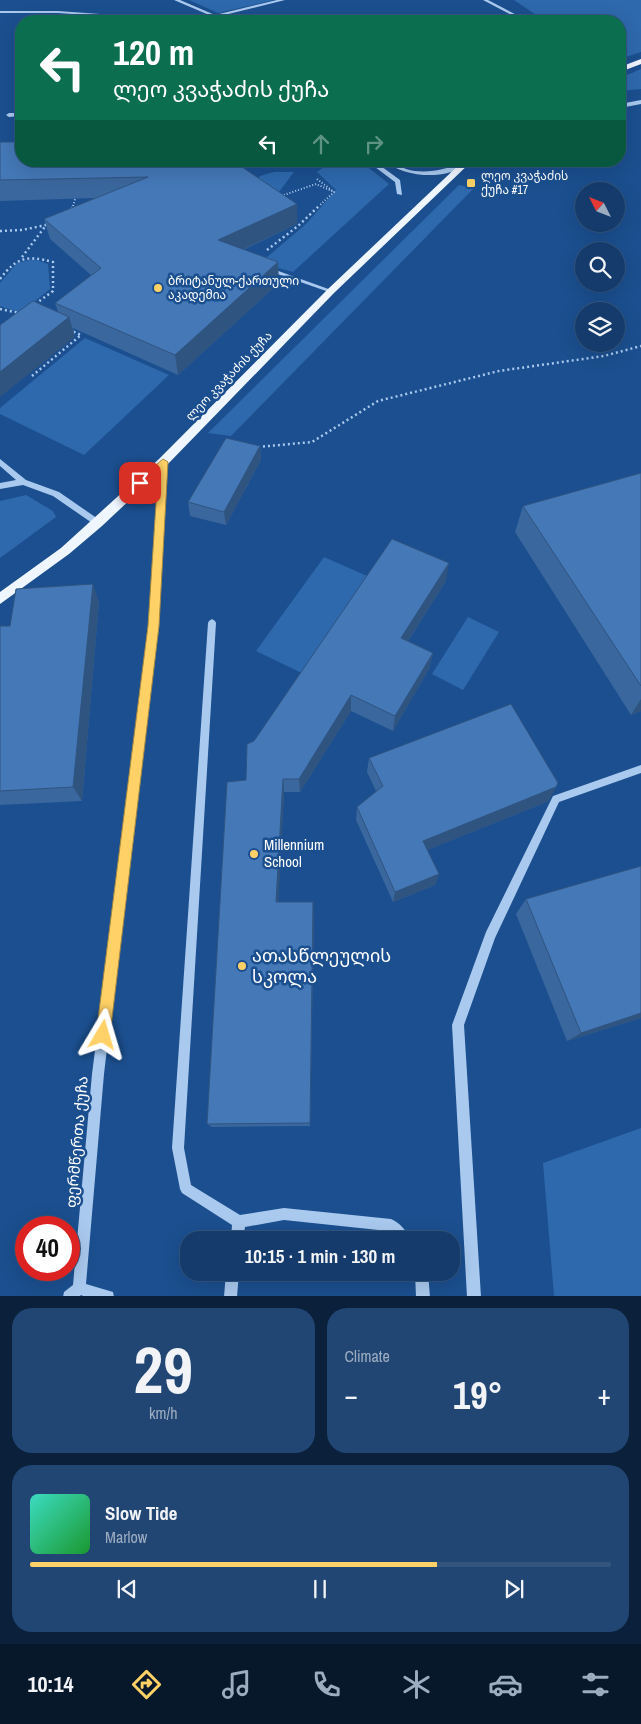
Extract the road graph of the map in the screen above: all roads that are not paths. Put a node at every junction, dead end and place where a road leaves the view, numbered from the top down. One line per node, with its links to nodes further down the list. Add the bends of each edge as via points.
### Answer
1 (176, 0): 6 (street)
2 (282, 0): 7 (street)
3 (485, 0): 8 (street)
4 (0, 12): 5 (street)
5 (100, 15)
6 (214, 15)
7 (220, 15)
8 (514, 15)
9 (641, 61): 10 (main road)
10 (626, 67)
11 (641, 102): 12 (street)
12 (626, 105)
13 (15, 114): 14 (street)
14 (9, 115)
15 (379, 167): 20 (street, via 398,181)
16 (396, 167): 19 (street)
17 (458, 167): 19 (street, via 435,173)
18 (462, 167): 22 (main road, ლეო კვაჭაძის ქუჩა)
19 (400, 168)
20 (400, 194)
21 (251, 263): 22 (street)
22 (332, 292): 24 (main road, ლეო კვაჭაძის ქუჩა)
23 (0, 462): 25 (street)
24 (163, 462): 27 (main road, ლეო კვაჭაძის ქუჩა); 36 (street, ფერმწერთა ქუჩა, via 153,626 98,1074)
25 (23, 482): 26 (street); 27 (street, via 56,494)
26 (0, 486)
27 (98, 523): 28 (main road, ლეო კვაჭაძის ქუჩა)
28 (0, 599)
29 (212, 623): 31 (street, via 178,1148 186,1189)
30 (641, 770): 40 (street, via 556,799 490,936 458,1025)
31 (239, 1222): 32 (street); 33 (street, via 284,1214 391,1225)
32 (238, 1231)
33 (397, 1231)
34 (231, 1281): 38 (street)
35 (422, 1281): 39 (street)
36 (75, 1294): 37 (street, ფერმწერთა ქუჩა)
37 (108, 1296)
38 (230, 1296)
39 (423, 1296)
40 (474, 1296)

